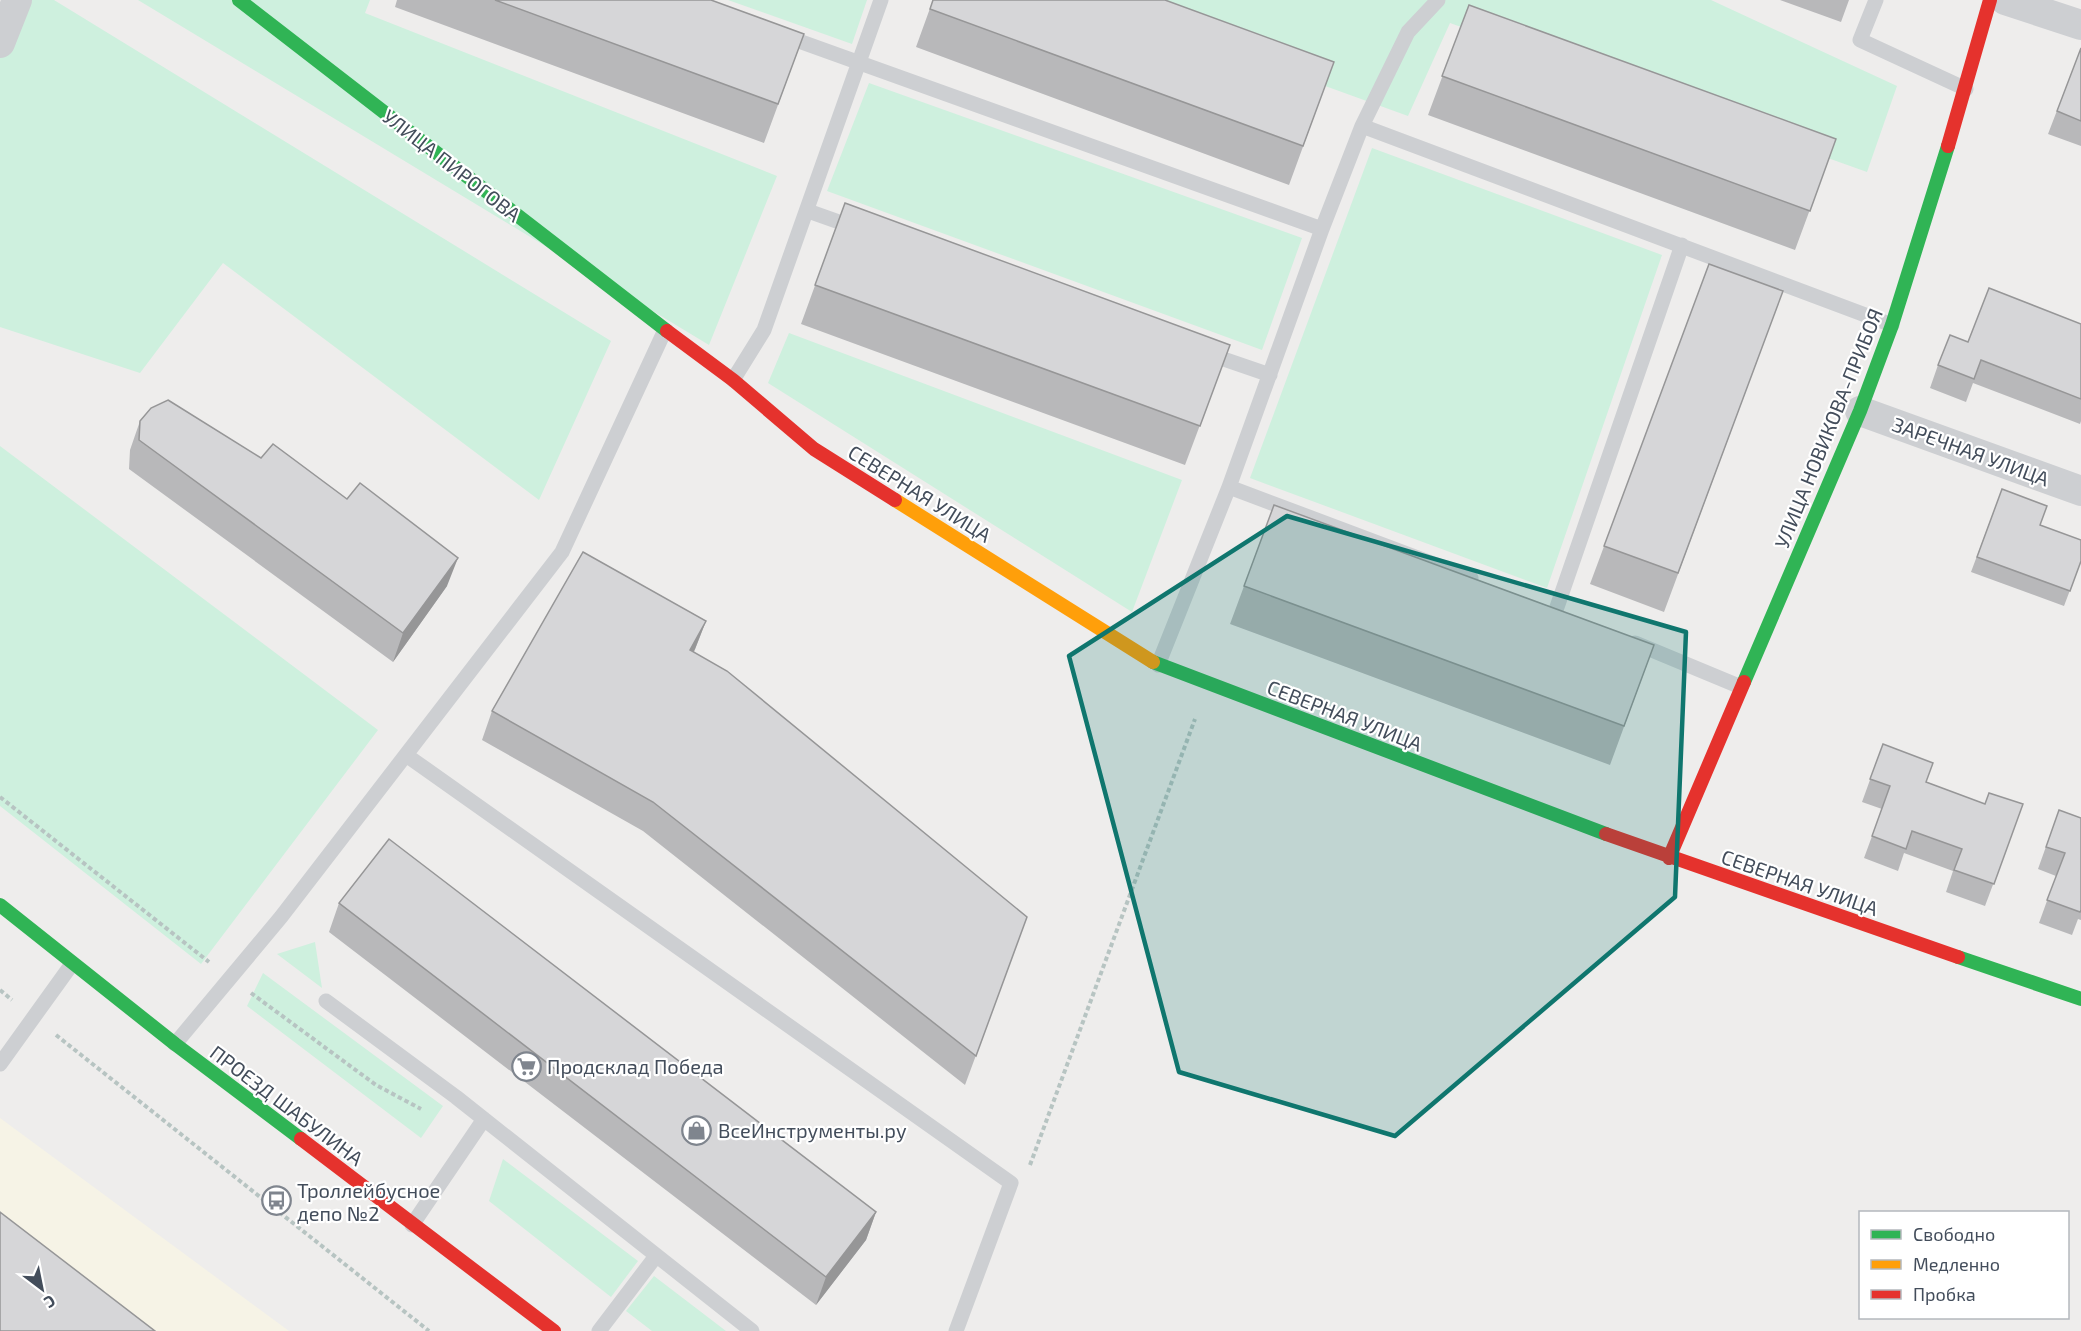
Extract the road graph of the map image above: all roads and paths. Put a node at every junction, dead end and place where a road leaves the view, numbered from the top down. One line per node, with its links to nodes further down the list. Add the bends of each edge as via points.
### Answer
1 (17, 0): 10 (street)
2 (239, 0): 19 (street, УЛИЦА ПИРОГОВА)
3 (881, 0): 11 (lane)
4 (1437, 0): 13 (lane, via 1408,32)
5 (1876, 0): 12 (lane, via 1860,40)
6 (1990, 0): 12 (street, УЛИЦА НОВИКОВА-ПРИБОЯ)
7 (2005, 0): 8 (street)
8 (2081, 26)
9 (762, 28): 11 (lane)
10 (0, 43)
11 (861, 63): 14 (lane); 15 (lane)
12 (1966, 89): 18 (street, УЛИЦА НОВИКОВА-ПРИБОЯ)
13 (1362, 126): 15 (lane); 17 (lane)
14 (808, 211): 16 (lane); 22 (lane, via 764,330)
15 (1322, 230): 21 (lane)
16 (873, 234)
17 (1682, 245): 18 (lane); 27 (lane)
18 (1892, 325): 23 (street, УЛИЦА НОВИКОВА-ПРИБОЯ)
19 (665, 330): 22 (street, СЕВЕРНАЯ УЛИЦА); 32 (lane, via 562,552)
20 (1192, 348): 21 (lane)
21 (1270, 375): 24 (lane)
22 (734, 380): 29 (street, СЕВЕРНАЯ УЛИЦА, via 814,449)
23 (1860, 411): 25 (street, ЗАРЕЧНАЯ УЛИЦА); 31 (street, УЛИЦА НОВИКОВА-ПРИБОЯ)
24 (1229, 487): 26 (lane); 29 (lane)
25 (2081, 491)
26 (1490, 585)
27 (1556, 610)
28 (1621, 637): 31 (lane)
29 (1158, 665): 30 (street, СЕВЕРНАЯ УЛИЦА)
30 (1208, 684): 34 (street, СЕВЕРНАЯ УЛИЦА); 46 (path)
31 (1741, 687): 34 (street, УЛИЦА НОВИКОВА-ПРИБОЯ)
32 (406, 755): 37 (lane); 53 (lane, via 1011,1183)
33 (0, 797): 37 (path)
34 (1669, 858): 39 (street, СЕВЕРНАЯ УЛИЦА)
35 (0, 905): 36 (street, ПРОЕЗД ШАБУЛИНА)
36 (72, 964): 41 (lane); 42 (street, ПРОЕЗД ШАБУЛИНА)
37 (230, 978): 42 (lane); 44 (path, via 376,1085)
38 (0, 990): 41 (path)
39 (2081, 999)
40 (326, 1001): 45 (lane)
41 (34, 1017): 43 (lane); 49 (path)
42 (175, 1044): 47 (street, ПРОЕЗД ШАБУЛИНА)
43 (0, 1064)
44 (423, 1110)
45 (484, 1119): 47 (lane); 48 (lane)
46 (1027, 1175)
47 (412, 1225): 50 (street, ПРОЕЗД ШАБУЛИНА)
48 (656, 1256): 51 (lane); 52 (lane)
49 (429, 1331)
50 (554, 1331)
51 (599, 1331)
52 (752, 1331)
53 (956, 1331)

